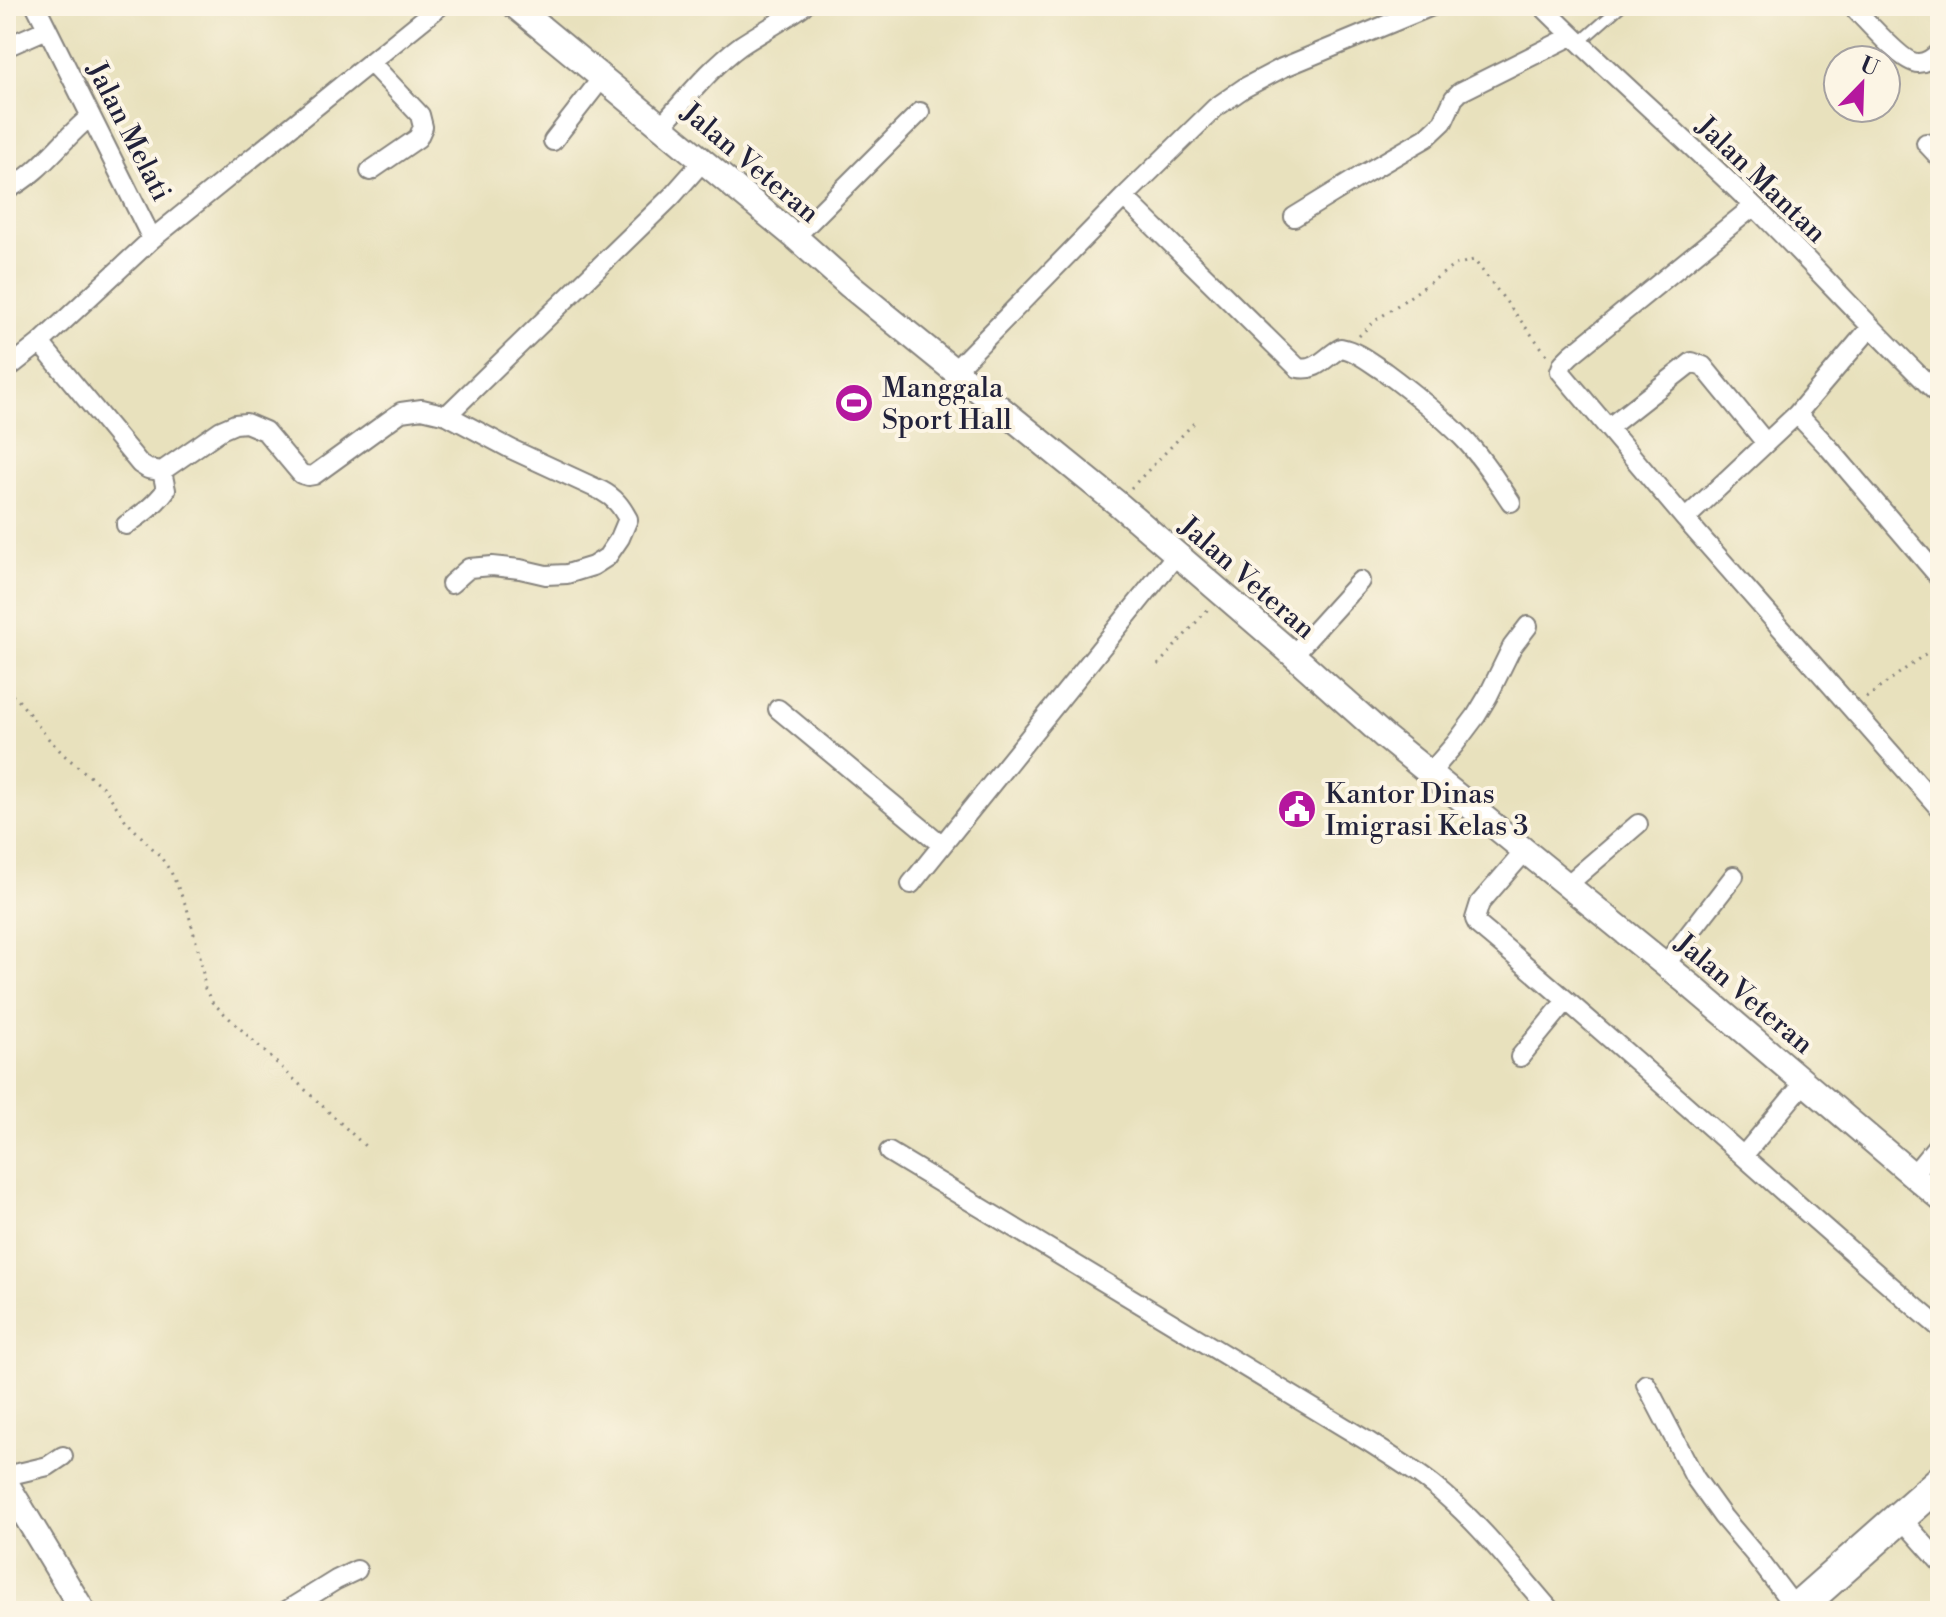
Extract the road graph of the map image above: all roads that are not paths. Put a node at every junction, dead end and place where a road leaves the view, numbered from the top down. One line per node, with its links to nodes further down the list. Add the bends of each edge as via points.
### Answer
1 (36, 6): 9 (street, Jalan Melati)
2 (440, 6): 13 (street)
3 (515, 6): 14 (street, Jalan Veteran)
4 (803, 6): 17 (street, via 739,47)
5 (1432, 6): 24 (street, via 1244,88 1215,108)
6 (1542, 6): 10 (street, Jalan Mantan)
7 (1621, 6): 10 (lane)
8 (1852, 6): 12 (street, via 1905,59 1917,63)
9 (47, 29): 11 (street); 16 (street, Jalan Melati)
10 (1576, 40): 25 (street, Jalan Mantan); 26 (street, via 1460,92 1443,122 1426,138)
11 (6, 47)
12 (1940, 51)
13 (371, 63): 22 (street, via 420,115 423,127 418,138); 28 (street)
14 (602, 78): 17 (street, Jalan Veteran); 18 (street)
15 (920, 112): 27 (street)
16 (91, 116): 23 (street, via 41,167); 28 (street, Jalan Melati)
17 (661, 126): 21 (street, Jalan Veteran)
18 (553, 141)
19 (1926, 143): 20 (street)
20 (1940, 158)
21 (703, 161): 27 (street, Jalan Veteran); 35 (street)
22 (370, 171)
23 (6, 190)
24 (1124, 197): 32 (street); 39 (street, via 1298,368 1312,368 1345,348 1363,358 1462,437)
25 (1754, 206): 29 (street, Jalan Mantan); 36 (street, via 1560,368)
26 (1294, 217)
27 (795, 237): 32 (street, Jalan Veteran)
28 (152, 239): 30 (street)
29 (1871, 327): 33 (street, Jalan Mantan); 34 (street)
30 (40, 343): 31 (street); 38 (street, via 140,464)
31 (6, 370)
32 (954, 371): 42 (street, Jalan Veteran)
33 (1936, 383)
34 (1797, 414): 37 (street); 43 (street)
35 (447, 415): 38 (street, via 422,409 401,412 314,475 301,474 265,431 246,423 221,430); 45 (street, via 615,498 628,519 607,557 593,566 546,575 492,566 469,568)
36 (1608, 428): 37 (street, via 1692,362 1703,366); 40 (street)
37 (1766, 443): 40 (street)
38 (162, 471): 41 (street, via 166,490)
39 (1511, 502)
40 (1685, 519): 50 (street)
41 (126, 525)
42 (1176, 555): 47 (street, Jalan Veteran); 52 (street)
43 (1940, 578)
44 (1360, 581): 47 (street)
45 (451, 584)
46 (1528, 626): 49 (street, via 1476,716)
47 (1293, 655): 49 (street, Jalan Veteran)
48 (778, 709): 52 (street)
49 (1430, 773): 53 (street, Jalan Veteran)
50 (1940, 809)
51 (1638, 824): 56 (street)
52 (942, 845): 55 (street)
53 (1525, 851): 56 (street, Jalan Veteran); 58 (street, via 1480,903 1475,919)
54 (1734, 876): 57 (street)
55 (911, 884)
56 (1567, 885): 57 (street, Jalan Veteran)
57 (1665, 965): 60 (street, Jalan Veteran)
58 (1566, 1001): 59 (street); 63 (street)
59 (1520, 1057)
60 (1804, 1083): 63 (street); 64 (street, Jalan Veteran)
61 (1940, 1142): 64 (street)
62 (889, 1152): 78 (street, via 1409,1468 1468,1517)
63 (1743, 1156): 66 (street)
64 (1913, 1175): 65 (street, Jalan Veteran)
65 (1940, 1198)
66 (1940, 1328)
67 (1646, 1384): 75 (street, via 1695,1478 1723,1517 1756,1556)
68 (63, 1456): 69 (street, via 48,1466)
69 (6, 1476)
70 (1940, 1482): 72 (highway)
71 (6, 1483): 77 (street)
72 (1900, 1517): 73 (street); 75 (highway)
73 (1940, 1562)
74 (357, 1570): 76 (street)
75 (1811, 1597)
76 (291, 1608)
77 (83, 1611)
78 (1551, 1611)

